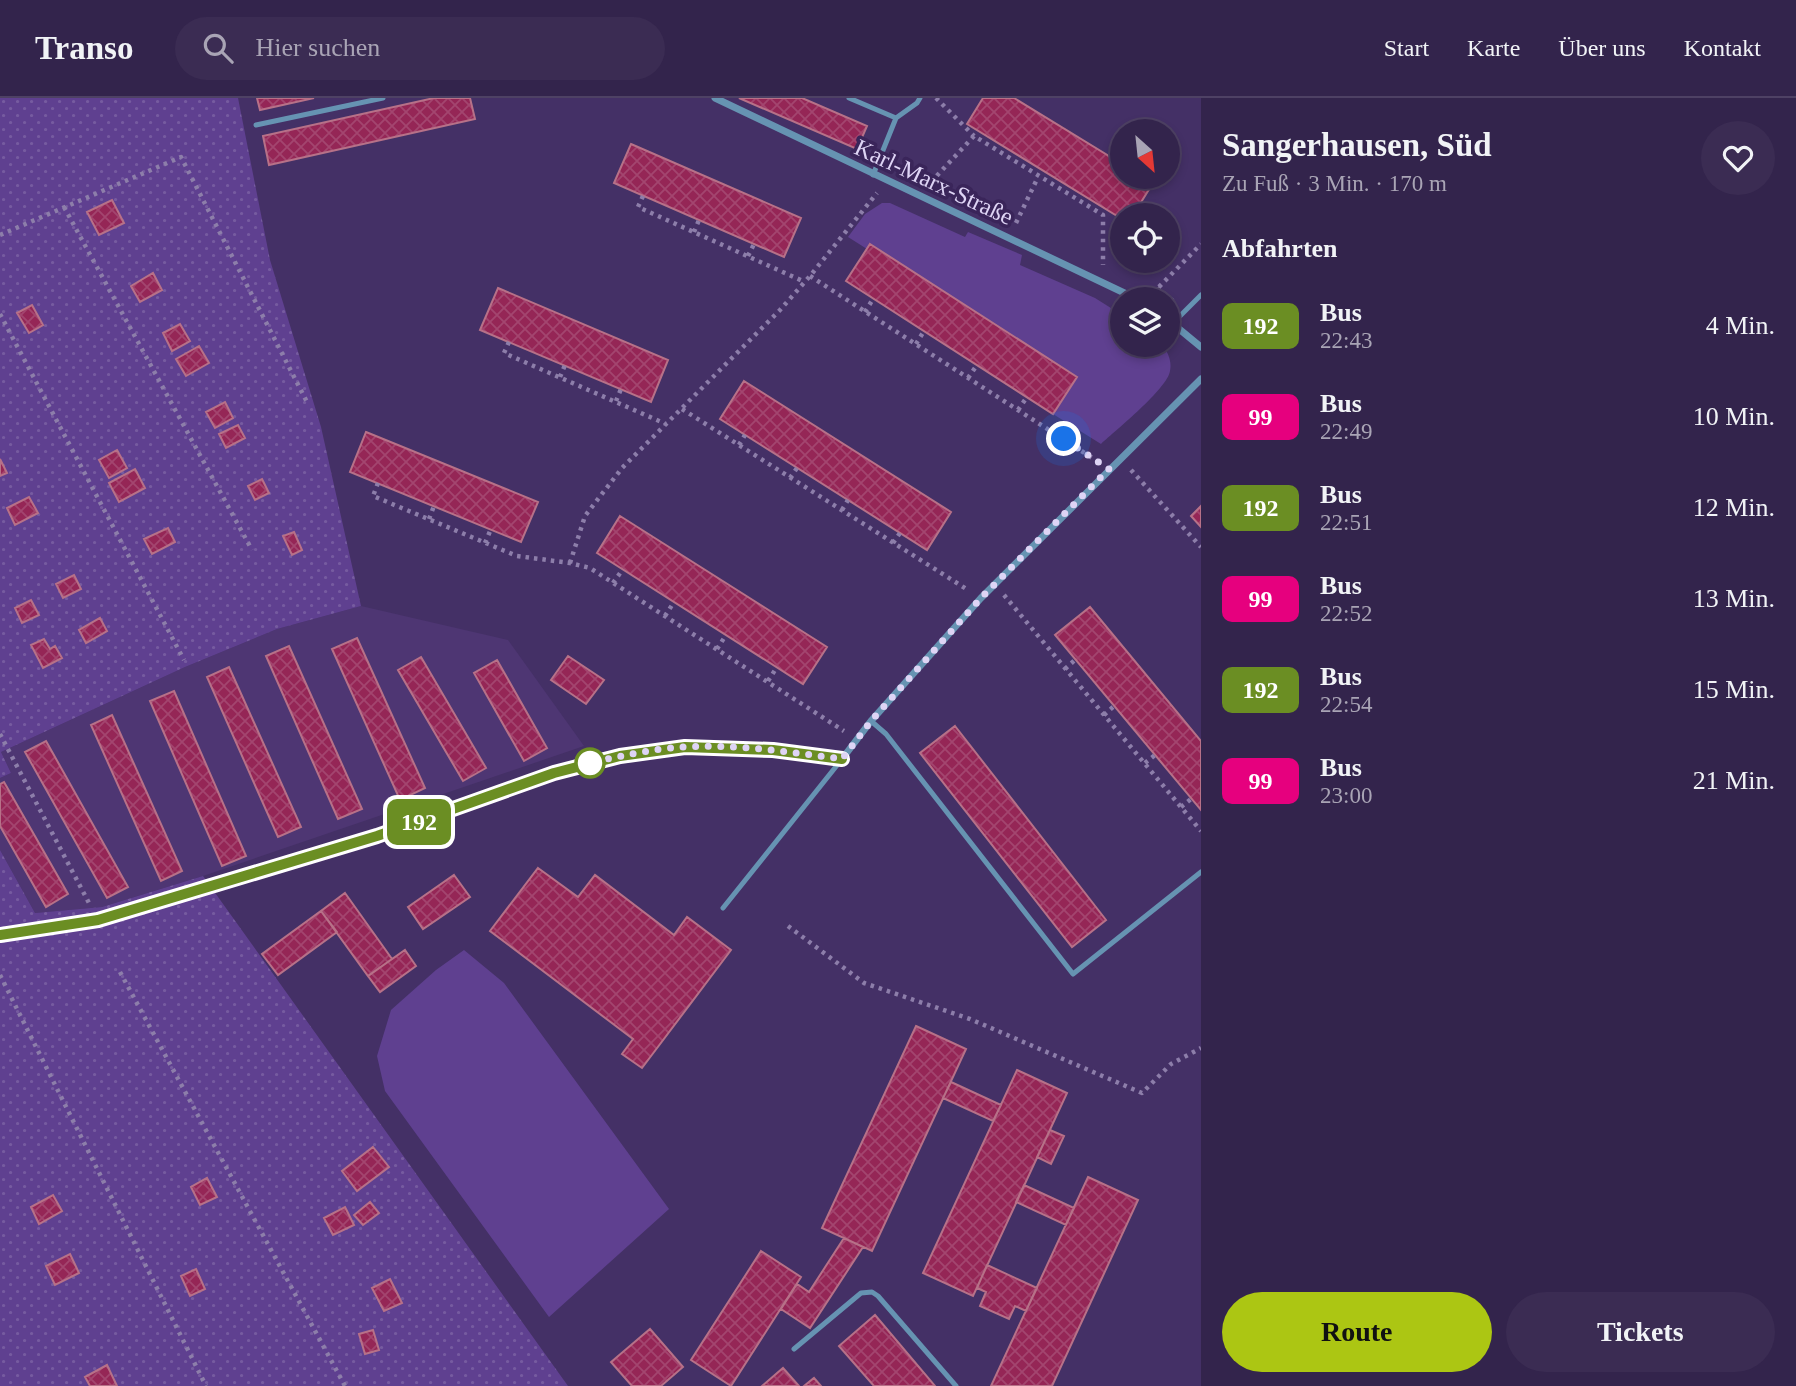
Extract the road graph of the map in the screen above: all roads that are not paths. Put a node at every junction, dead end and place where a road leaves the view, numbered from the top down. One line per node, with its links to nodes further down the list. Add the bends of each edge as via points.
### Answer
1 (383, 98): 6 (lane)
2 (715, 98): 7 (street, Karl-Marx-Straße)
3 (849, 98): 5 (lane)
4 (920, 98): 5 (lane)
5 (896, 118): 7 (lane)
6 (257, 125)
7 (873, 175): 8 (street, Karl-Marx-Straße)
8 (1110, 287)
9 (1201, 295): 10 (lane)
10 (1180, 313)
11 (1180, 329): 12 (street)
12 (1201, 347)
13 (1201, 379): 14 (street, via 981,598)
14 (871, 721): 15 (street); 16 (lane, via 886,734 1073,974)
15 (842, 759): 17 (lane); 18 (street, via 773,750 685,747 620,756 554,773 377,836 98,920)
16 (1201, 872)
17 (723, 908)
18 (0, 935)
19 (794, 1349): 20 (lane, via 861,1293 872,1292)
20 (956, 1386)

